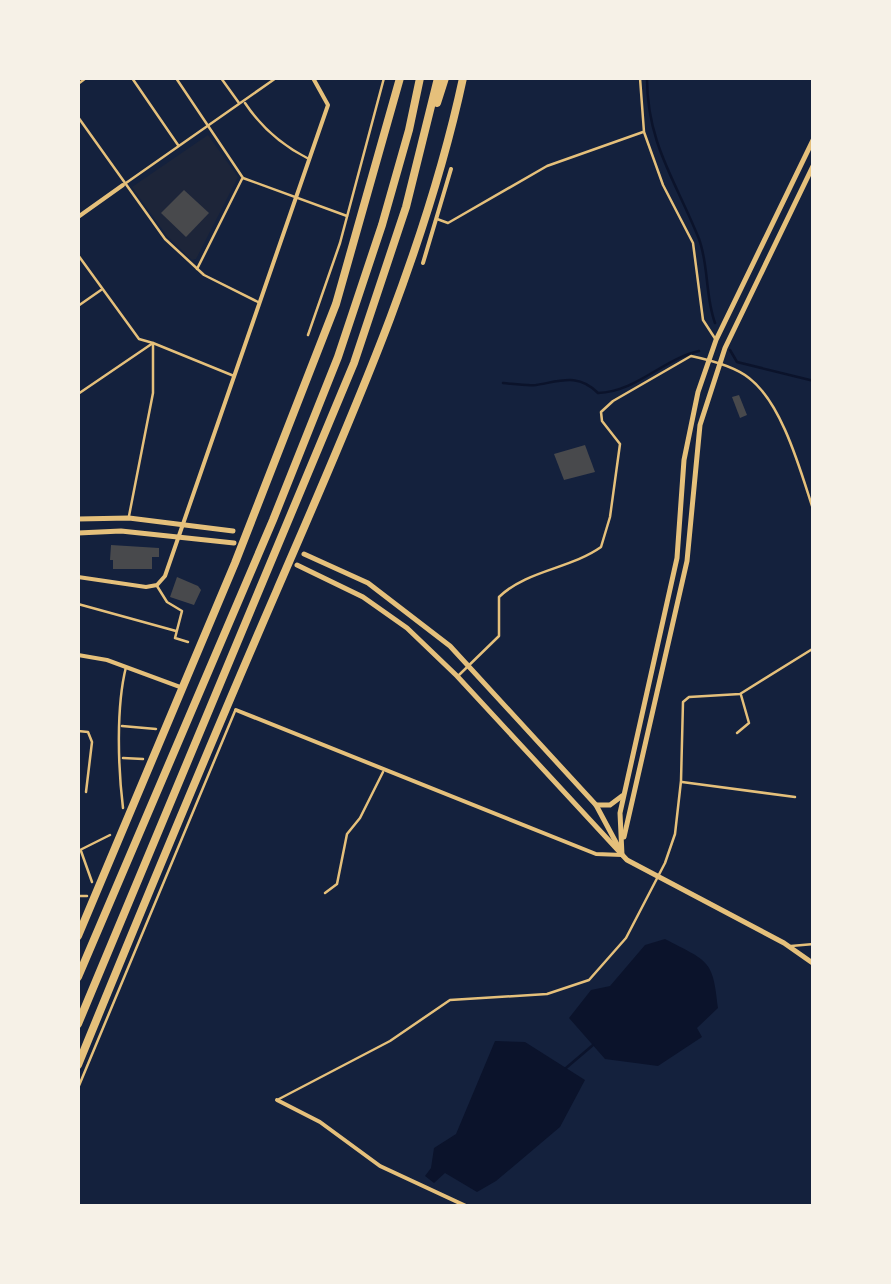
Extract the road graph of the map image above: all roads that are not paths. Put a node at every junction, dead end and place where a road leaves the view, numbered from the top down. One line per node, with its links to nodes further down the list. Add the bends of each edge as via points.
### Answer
1 (86, 78): 13 (lane)
2 (132, 78): 19 (lane)
3 (176, 78): 16 (lane)
4 (221, 78): 14 (lane)
5 (276, 78): 14 (lane)
6 (314, 78): 20 (street, via 328,105)
7 (384, 78): 27 (lane)
8 (400, 78): 87 (highway, via 336,304 236,563)
9 (418, 78): 91 (highway, via 382,225 338,357)
10 (441, 78): 92 (highway, via 354,363)
11 (463, 78): 93 (highway, via 421,231 346,430)
12 (640, 78): 17 (lane)
13 (78, 84)
14 (242, 103): 16 (lane); 20 (lane, via 291,150)
15 (78, 117): 24 (lane)
16 (208, 126): 19 (lane); 23 (lane)
17 (644, 132): 28 (lane, via 547,166 448,222); 36 (lane, via 693,243 703,320)
18 (814, 138): 36 (street)
19 (179, 146): 24 (lane)
20 (309, 158): 25 (street)
21 (814, 164): 38 (street)
22 (450, 169): 28 (street)
23 (243, 178): 25 (lane); 31 (lane)
24 (124, 185): 26 (street); 31 (lane)
25 (296, 198): 27 (lane); 33 (street)
26 (78, 217)
27 (348, 217): 35 (lane)
28 (436, 218): 30 (street)
29 (78, 255): 32 (lane)
30 (423, 263)
31 (198, 269): 33 (lane)
32 (104, 288): 34 (lane); 37 (lane, via 139,339)
33 (260, 302): 41 (street)
34 (78, 306)
35 (308, 335)
36 (716, 340): 38 (street); 39 (street)
37 (153, 343): 41 (lane); 42 (lane); 45 (lane, via 153,393)
38 (725, 348): 40 (street)
39 (710, 360): 40 (lane); 60 (lane, via 691,356 601,412 620,444 606,538 593,552 502,593 499,636); 75 (street, via 689,424 677,558)
40 (719, 364): 43 (lane, via 750,379 777,415); 81 (street, via 700,425 687,561)
41 (235, 377): 46 (street)
42 (78, 394)
43 (814, 512)
44 (78, 518): 45 (street)
45 (129, 518): 46 (street)
46 (182, 522): 47 (street); 49 (street)
47 (233, 530)
48 (78, 533): 49 (street)
49 (180, 535): 50 (street); 54 (street)
50 (234, 543)
51 (304, 554): 60 (street, via 368,584)
52 (298, 565): 62 (street, via 363,597)
53 (78, 576): 54 (street)
54 (157, 585): 56 (lane, via 182,611)
55 (78, 604): 56 (lane)
56 (176, 631): 57 (lane, via 174,638)
57 (188, 642)
58 (814, 648): 64 (lane)
59 (78, 655): 61 (street)
60 (469, 666): 62 (lane); 77 (street)
61 (126, 667): 63 (street); 66 (lane)
62 (458, 676): 81 (street)
63 (180, 687)
64 (740, 694): 69 (lane, via 749,723); 73 (lane, via 683,702)
65 (236, 710): 72 (street); 94 (lane)
66 (121, 726): 67 (lane); 70 (lane)
67 (156, 729)
68 (78, 731): 74 (lane, via 88,732 92,742)
69 (737, 734)
70 (122, 758): 71 (lane); 78 (lane)
71 (144, 759)
72 (385, 769): 81 (street, via 596,854); 84 (lane, via 347,834 337,884)
73 (681, 782): 76 (lane); 82 (lane, via 674,834)
74 (86, 792)
75 (624, 794): 77 (street, via 610,805); 81 (street)
76 (795, 796)
77 (596, 805): 81 (street)
78 (123, 808)
79 (110, 835): 80 (lane)
80 (79, 850): 83 (lane)
81 (622, 855): 82 (street)
82 (656, 877): 89 (street); 95 (lane, via 626,938 590,980 547,994 450,1000)
83 (92, 882)
84 (325, 893)
85 (78, 896): 86 (lane)
86 (86, 896)
87 (78, 936)
88 (814, 944): 89 (lane)
89 (789, 946): 90 (street)
90 (814, 964)
91 (78, 977)
92 (78, 1024)
93 (78, 1065)
94 (78, 1088)
95 (277, 1100): 96 (street, via 380,1166)
96 (466, 1206)

